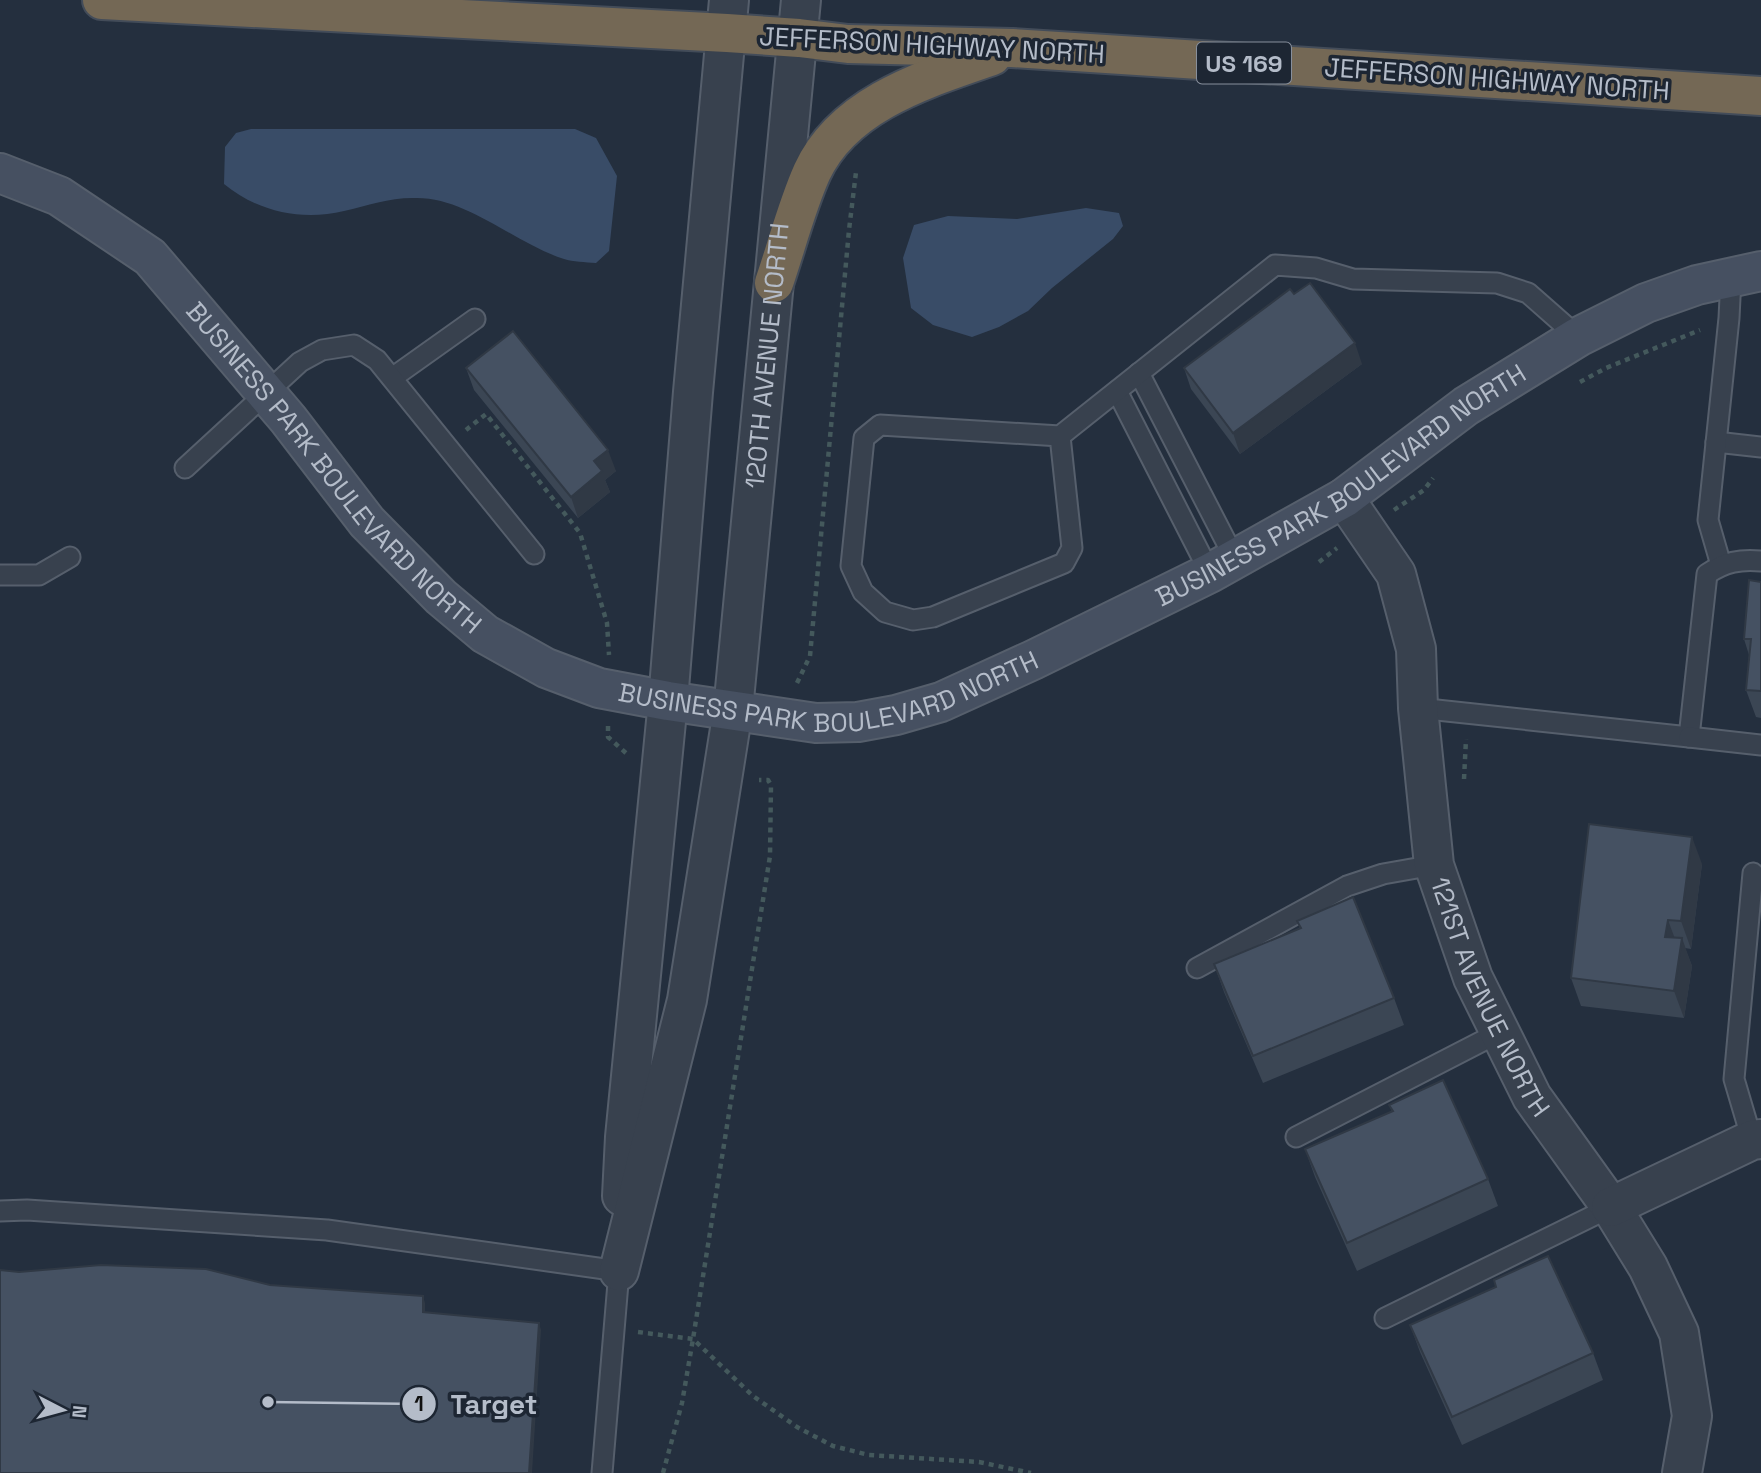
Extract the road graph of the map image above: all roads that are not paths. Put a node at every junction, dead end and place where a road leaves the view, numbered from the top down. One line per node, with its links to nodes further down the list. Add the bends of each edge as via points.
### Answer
1 (102, 0): 3 (highway, JEFFERSON HIGHWAY NORTH / US 169)
2 (801, 0): 4 (street, 120TH AVENUE NORTH)
3 (728, 17): 4 (highway, JEFFERSON HIGHWAY NORTH / US 169); 27 (street)
4 (799, 38): 5 (highway, JEFFERSON HIGHWAY NORTH / US 169, via 848,44); 9 (street, 120TH AVENUE NORTH)
5 (1012, 48): 6 (highway, JEFFERSON HIGHWAY NORTH / US 169); 9 (highway, via 927,79 873,106 837,135 813,170)
6 (1761, 96)
7 (0, 173): 15 (street, BUSINESS PARK BOULEVARD NORTH, via 58,196 150,257)
8 (1746, 274): 11 (street, BUSINESS PARK BOULEVARD NORTH, via 1646,303); 17 (lane, via 1729,318)
9 (774, 283): 29 (street, 120TH AVENUE NORTH)
10 (475, 319): 13 (lane)
11 (1578, 337): 12 (lane, via 1528,293 1497,283 1353,279 1316,268 1275,265); 20 (street, BUSINESS PARK BOULEVARD NORTH, via 1466,406)
12 (1139, 373): 14 (lane); 25 (lane)
13 (392, 378): 15 (lane, via 377,360 354,345 332,347 300,362); 21 (lane)
14 (1117, 391): 16 (lane); 25 (lane)
15 (267, 393): 19 (lane); 27 (street, BUSINESS PARK BOULEVARD NORTH, via 367,522 485,634 546,668 599,688)
16 (1060, 436): 16 (lane, via 880,425 864,438 851,566 863,592 885,612 913,620 933,617 1064,563 1072,548)
17 (1716, 442): 18 (lane); 24 (lane, via 1708,520)
18 (1761, 447)
19 (185, 468)
20 (1344, 498): 25 (street, BUSINESS PARK BOULEVARD NORTH); 28 (street, 121ST AVENUE NORTH, via 1396,574 1416,649)
21 (534, 554)
22 (70, 557): 26 (lane, via 40,575)
23 (1761, 561): 24 (lane, via 1743,559)
24 (1721, 565): 30 (lane, via 1707,574)
25 (1222, 566): 29 (street, BUSINESS PARK BOULEVARD NORTH, via 941,702 908,712 858,722 816,723)
26 (0, 575)
27 (668, 702): 29 (street, BUSINESS PARK BOULEVARD NORTH); 40 (street, via 625,1137)
28 (1418, 708): 30 (lane); 32 (street, 121ST AVENUE NORTH)
29 (733, 710): 40 (street, 120TH AVENUE NORTH, via 687,1000)
30 (1689, 737): 31 (lane)
31 (1761, 745)
32 (1434, 865): 34 (lane, via 1347,886); 35 (street, 121ST AVENUE NORTH, via 1473,978)
33 (1753, 873): 37 (lane, via 1734,1079)
34 (1197, 968)
35 (1500, 1032): 36 (lane); 38 (street, 121ST AVENUE NORTH, via 1532,1097)
36 (1296, 1137)
37 (1757, 1140): 38 (street)
38 (1611, 1207): 41 (lane); 43 (street, 121ST AVENUE NORTH, via 1648,1267 1679,1333 1692,1416)
39 (0, 1211): 40 (lane, via 327,1230)
40 (619, 1271): 42 (lane)
41 (1385, 1318)
42 (602, 1473)
43 (1682, 1473)

